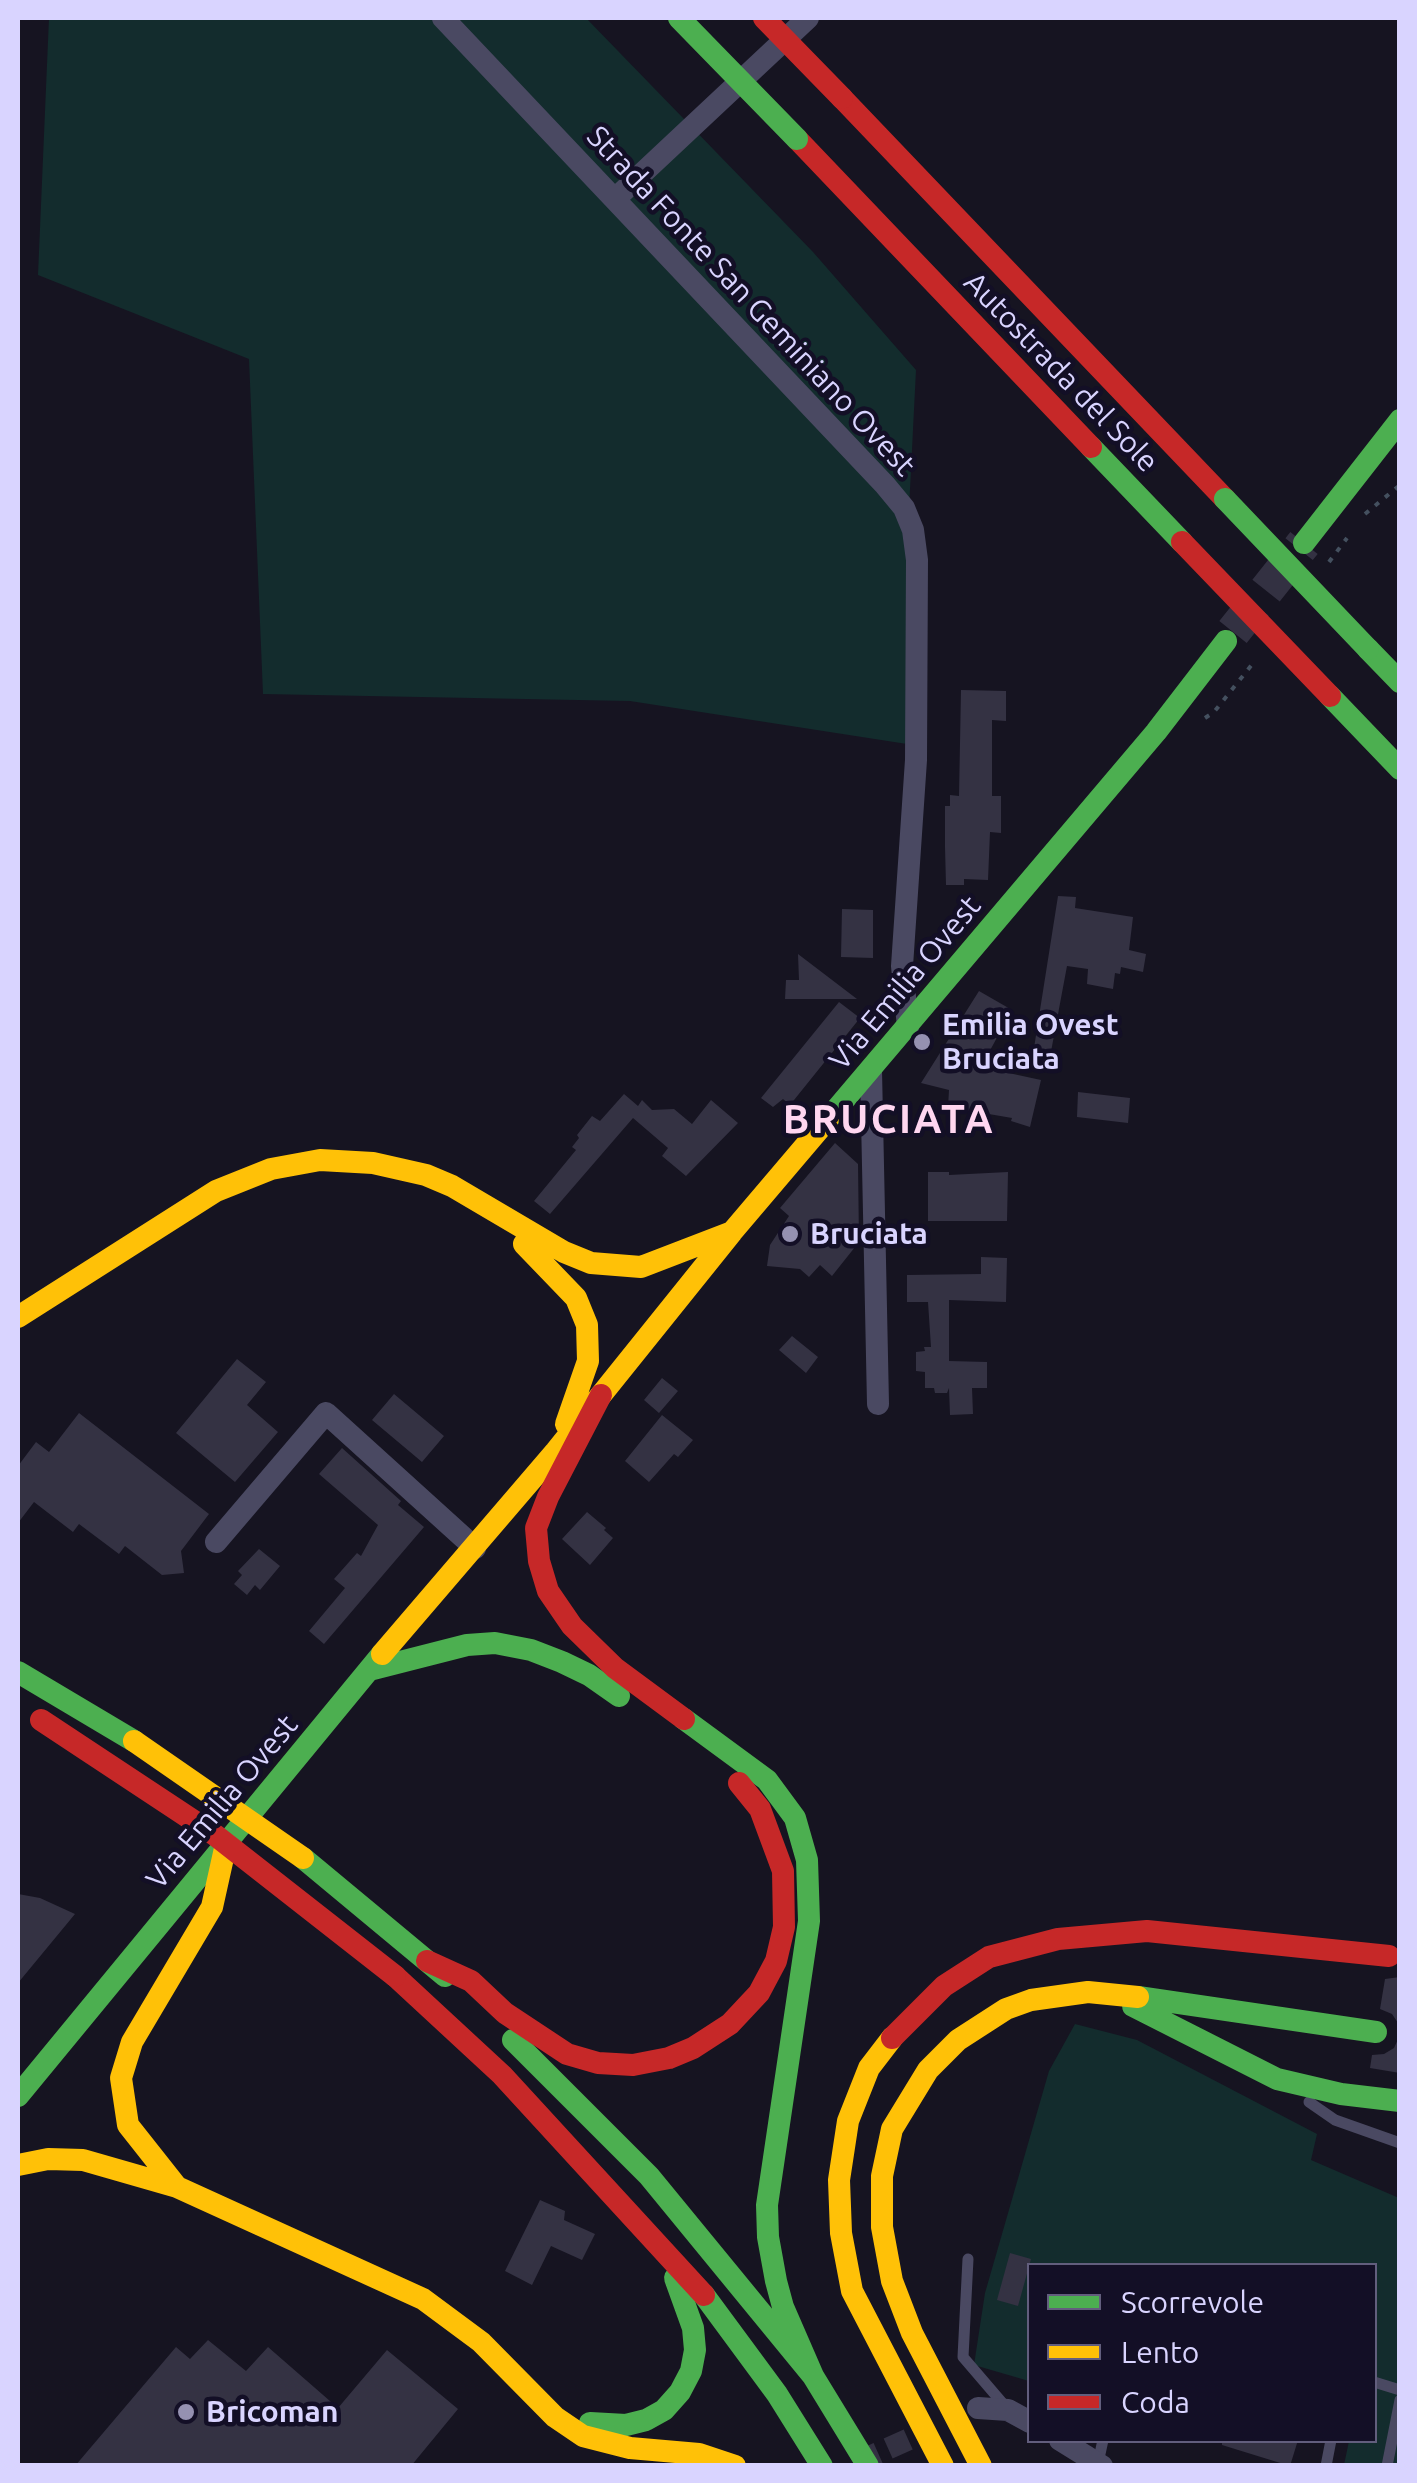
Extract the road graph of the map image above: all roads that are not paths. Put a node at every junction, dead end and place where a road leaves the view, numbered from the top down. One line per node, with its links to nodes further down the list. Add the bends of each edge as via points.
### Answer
1 (442, 18): 5 (street, Strada Fonte San Geminiano Ovest)
2 (679, 18): 10 (main road, Autostrada del Sole, bridge)
3 (764, 18): 9 (main road, Autostrada del Sole, bridge)
4 (808, 18): 5 (street)
5 (616, 198): 11 (street, Strada Fonte San Geminiano Ovest, via 886,485 913,530 916,760 902,966)
6 (1400, 420): 7 (main road)
7 (1304, 542)
8 (1226, 641): 11 (main road, Via Emilia Ovest)
9 (1400, 682)
10 (1400, 769)
11 (908, 1028): 12 (main road, Via Emilia Ovest)
12 (872, 1070): 14 (main road, Via Emilia Ovest); 17 (street)
13 (477, 1201): 14 (main road, via 564,1252 616,1267 668,1260); 15 (main road, via 426,1175 372,1163 320,1160 270,1169 216,1191); 18 (main road, via 557,1275 587,1325 588,1361)
14 (732, 1232): 16 (main road, Via Emilia Ovest)
15 (18, 1317)
16 (601, 1395): 18 (main road, Via Emilia Ovest); 37 (main road, via 536,1528 548,1591 615,1668 767,1780 795,1818 808,1860 809,1921 767,2205 783,2307)
17 (878, 1404)
18 (556, 1451): 20 (main road, Via Emilia Ovest)
19 (216, 1542): 20 (street, via 326,1413)
20 (475, 1548): 21 (main road, Via Emilia Ovest)
21 (369, 1670): 24 (main road, Via Emilia Ovest); 25 (main road, via 495,1643 589,1675 749,1792 783,1870 780,1945 760,1993 713,2036 669,2058 633,2065 567,2054 471,1981)
22 (18, 1672): 25 (main road, bridge, via 244,1815)
23 (18, 1708): 35 (main road, bridge, via 215,1834 395,1976 502,2075)
24 (226, 1844): 30 (main road, Via Emilia Ovest); 34 (main road, via 212,1907 132,2042 121,2078 128,2126)
25 (421, 1956): 37 (main road, via 649,2176)
26 (1389, 1956): 48 (main road, via 1147,1930 1058,1939 988,1957 944,1986 886,2044 848,2121 839,2180 841,2233 852,2290)
27 (1115, 1996): 28 (main road); 29 (main road); 49 (main road, via 1088,1992 1031,2000 981,2023 928,2070 892,2129 882,2176 882,2226 892,2282)
28 (1376, 2032)
29 (1278, 2079): 31 (main road); 32 (lane, via 1335,2120)
30 (18, 2096)
31 (1400, 2101)
32 (1400, 2143)
33 (18, 2166): 34 (main road, via 83,2160)
34 (177, 2187): 39 (main road, via 424,2299 481,2342)
35 (663, 2248): 39 (main road, via 694,2328 691,2372 680,2392 664,2410 626,2425 589,2423); 46 (main road, via 777,2394)
36 (968, 2259): 41 (lane, via 963,2356)
37 (813, 2376): 47 (main road)
38 (1400, 2400): 50 (lane)
39 (544, 2406): 45 (main road, via 583,2436)
40 (978, 2408): 41 (street)
41 (1008, 2410): 42 (street)
42 (1027, 2420)
43 (1068, 2443): 44 (street)
44 (1101, 2456)
45 (735, 2466)
46 (822, 2466)
47 (868, 2466)
48 (943, 2466)
49 (981, 2466)
50 (1387, 2466)

